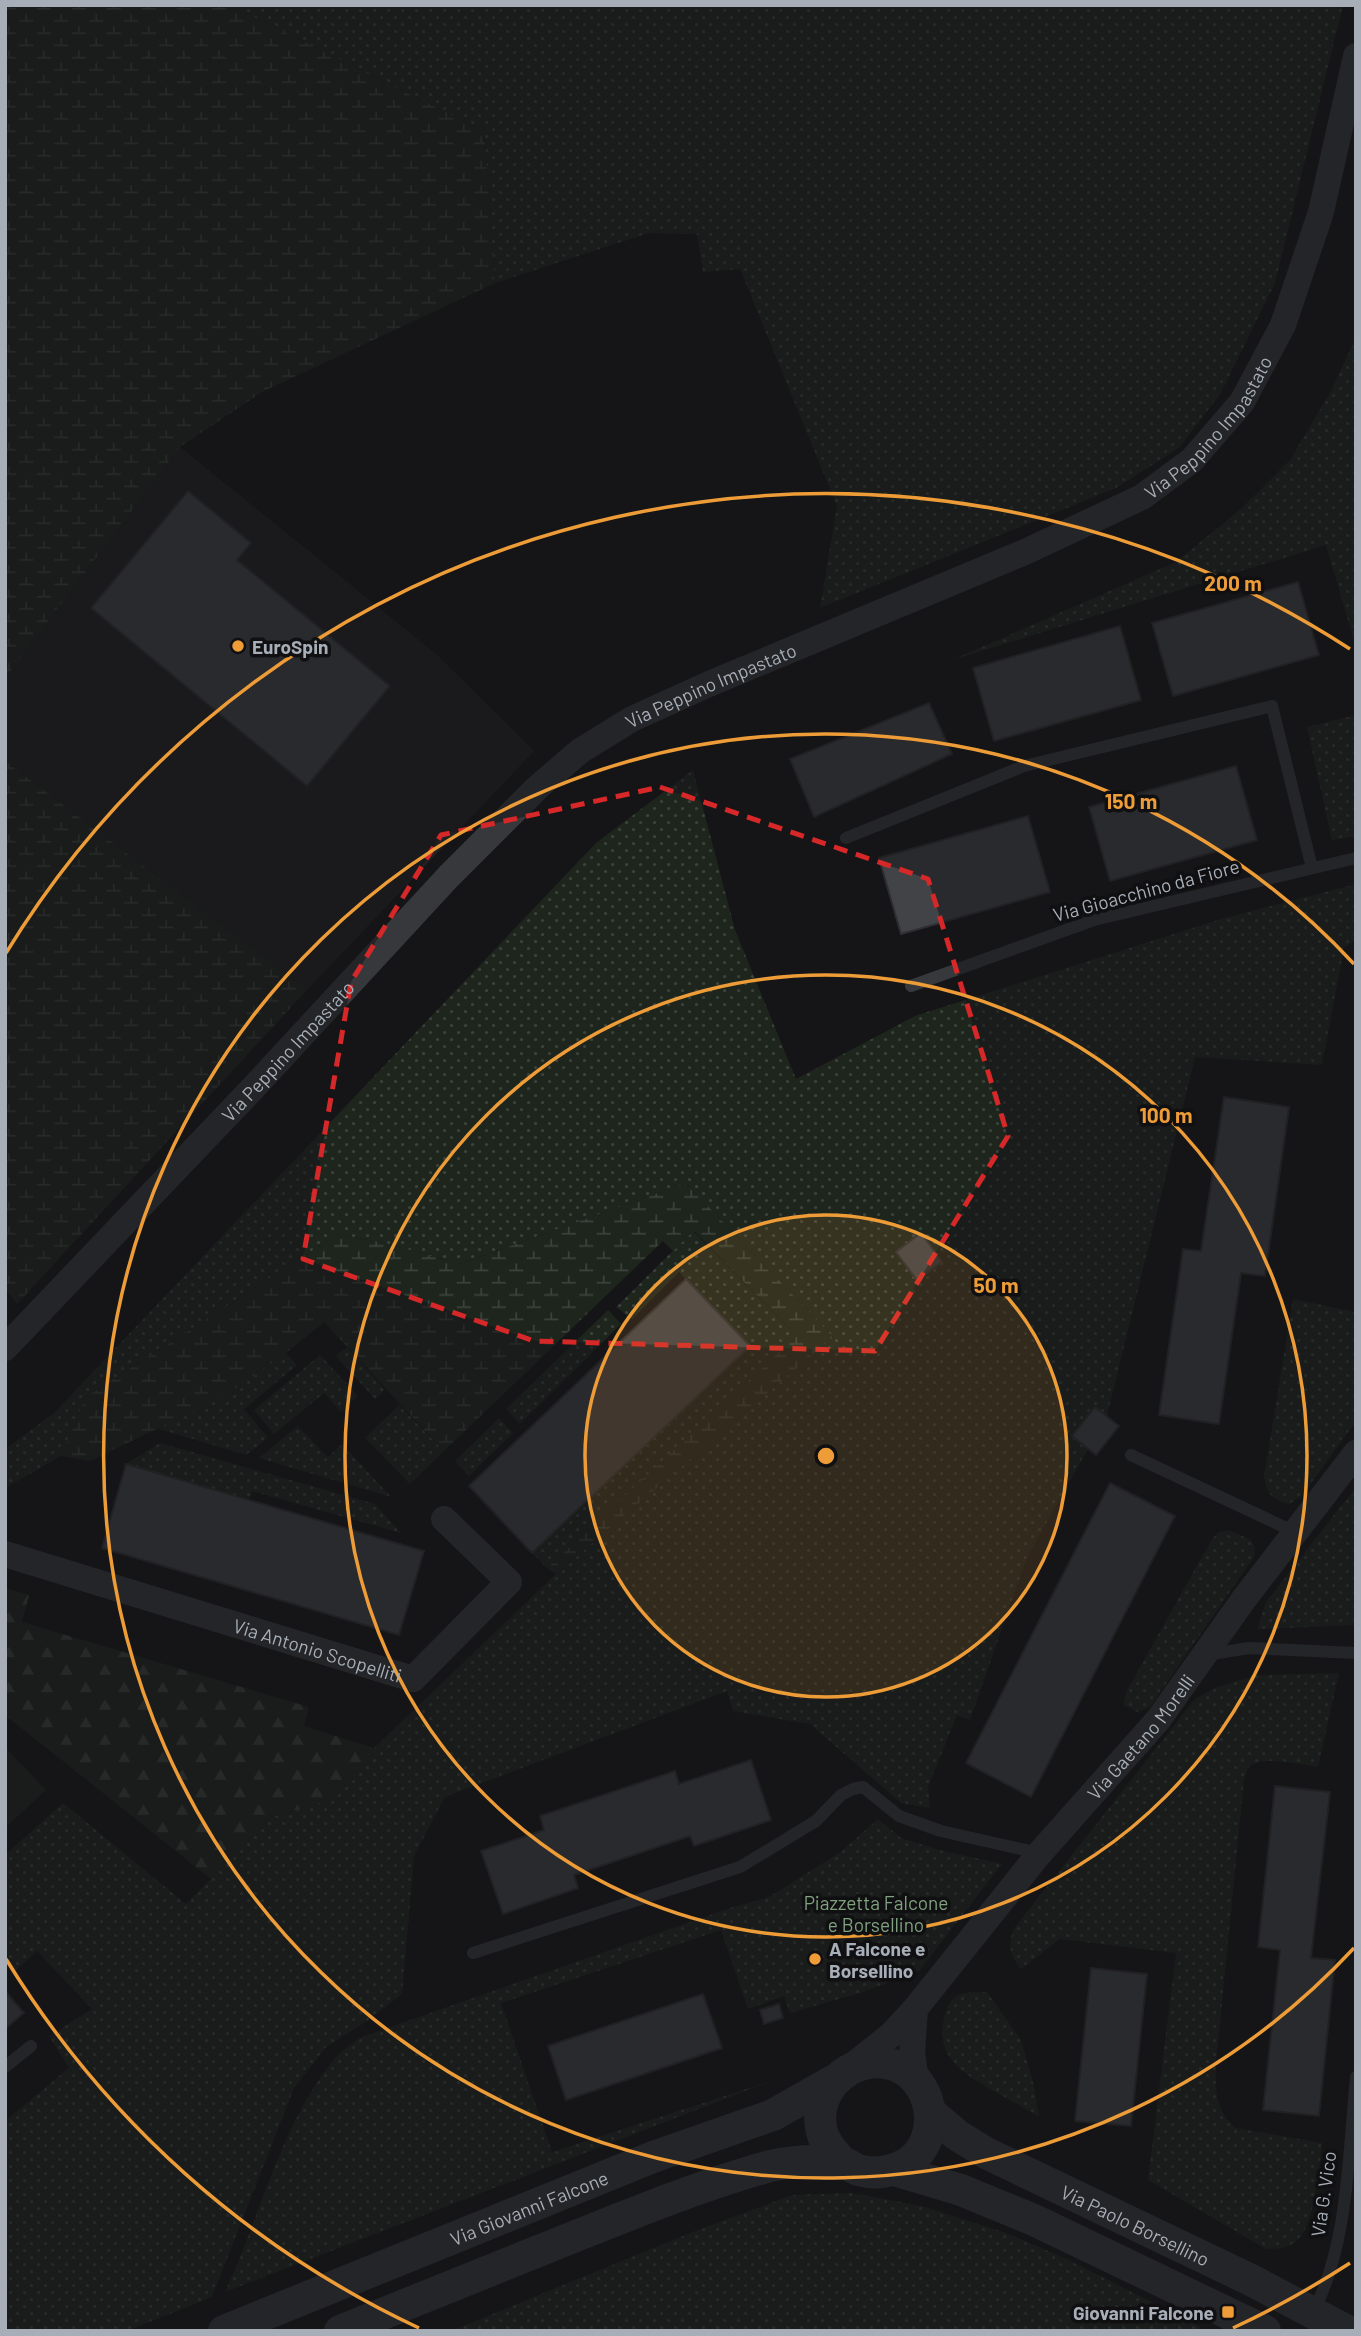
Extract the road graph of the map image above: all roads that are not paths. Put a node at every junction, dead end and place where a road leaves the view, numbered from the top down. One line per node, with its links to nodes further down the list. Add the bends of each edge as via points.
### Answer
1 (1356, 56): 6 (street, Via Peppino Impastato, via 1321,212 1283,326 1242,402 1192,460 1142,497 1025,552 709,684 632,719 580,751 449,876)
2 (846, 838): 4 (lane, via 1024,766 1272,706)
3 (1356, 858): 4 (lane, Via Gioacchino da Fiore)
4 (1312, 868): 5 (lane, Via Gioacchino da Fiore, via 1094,920)
5 (911, 986)
6 (5, 1348)
7 (1356, 1453): 10 (street, Via Gaetano Morelli)
8 (1131, 1455): 10 (lane)
9 (444, 1519): 11 (street, Via Antonio Scopelliti, via 509,1582 413,1679)
10 (1295, 1532): 13 (street, Via Gaetano Morelli)
11 (5, 1554)
12 (1356, 1653): 13 (lane, via 1249,1648)
13 (1206, 1656): 14 (street, Via Gaetano Morelli, via 1158,1720)
14 (1039, 1854): 15 (lane, via 899,1816 863,1787 841,1795 816,1821 740,1867); 16 (street, Via Gaetano Morelli)
15 (473, 1953)
16 (915, 2008): 19 (street, Via Gaetano Morelli, via 891,2035); 21 (street, via 912,2053)
17 (31, 2046): 18 (lane)
18 (5, 2067)
19 (841, 2075): 21 (street, via 865,2063 883,2063 901,2068); 23 (street, via 824,2096 820,2114 822,2132); 27 (street, Via Giovanni Falcone, via 773,2115 653,2157)
20 (1356, 2077): 25 (lane, Via G. Vico, via 1345,2203 1325,2290)
21 (916, 2080): 22 (street)
22 (930, 2113): 24 (street, via 922,2148); 25 (street, Via Paolo Borsellino, via 986,2154)
23 (842, 2162): 24 (street, via 858,2170); 28 (street, via 773,2166 727,2180)
24 (894, 2170): 26 (street, Via Paolo Borsellino, via 961,2190 1034,2220)
25 (1313, 2313): 30 (street, Via Paolo Borsellino)
26 (1225, 2321): 29 (street, Via Paolo Borsellino)
27 (224, 2331)
28 (340, 2331)
29 (1265, 2331)
30 (1348, 2331)

